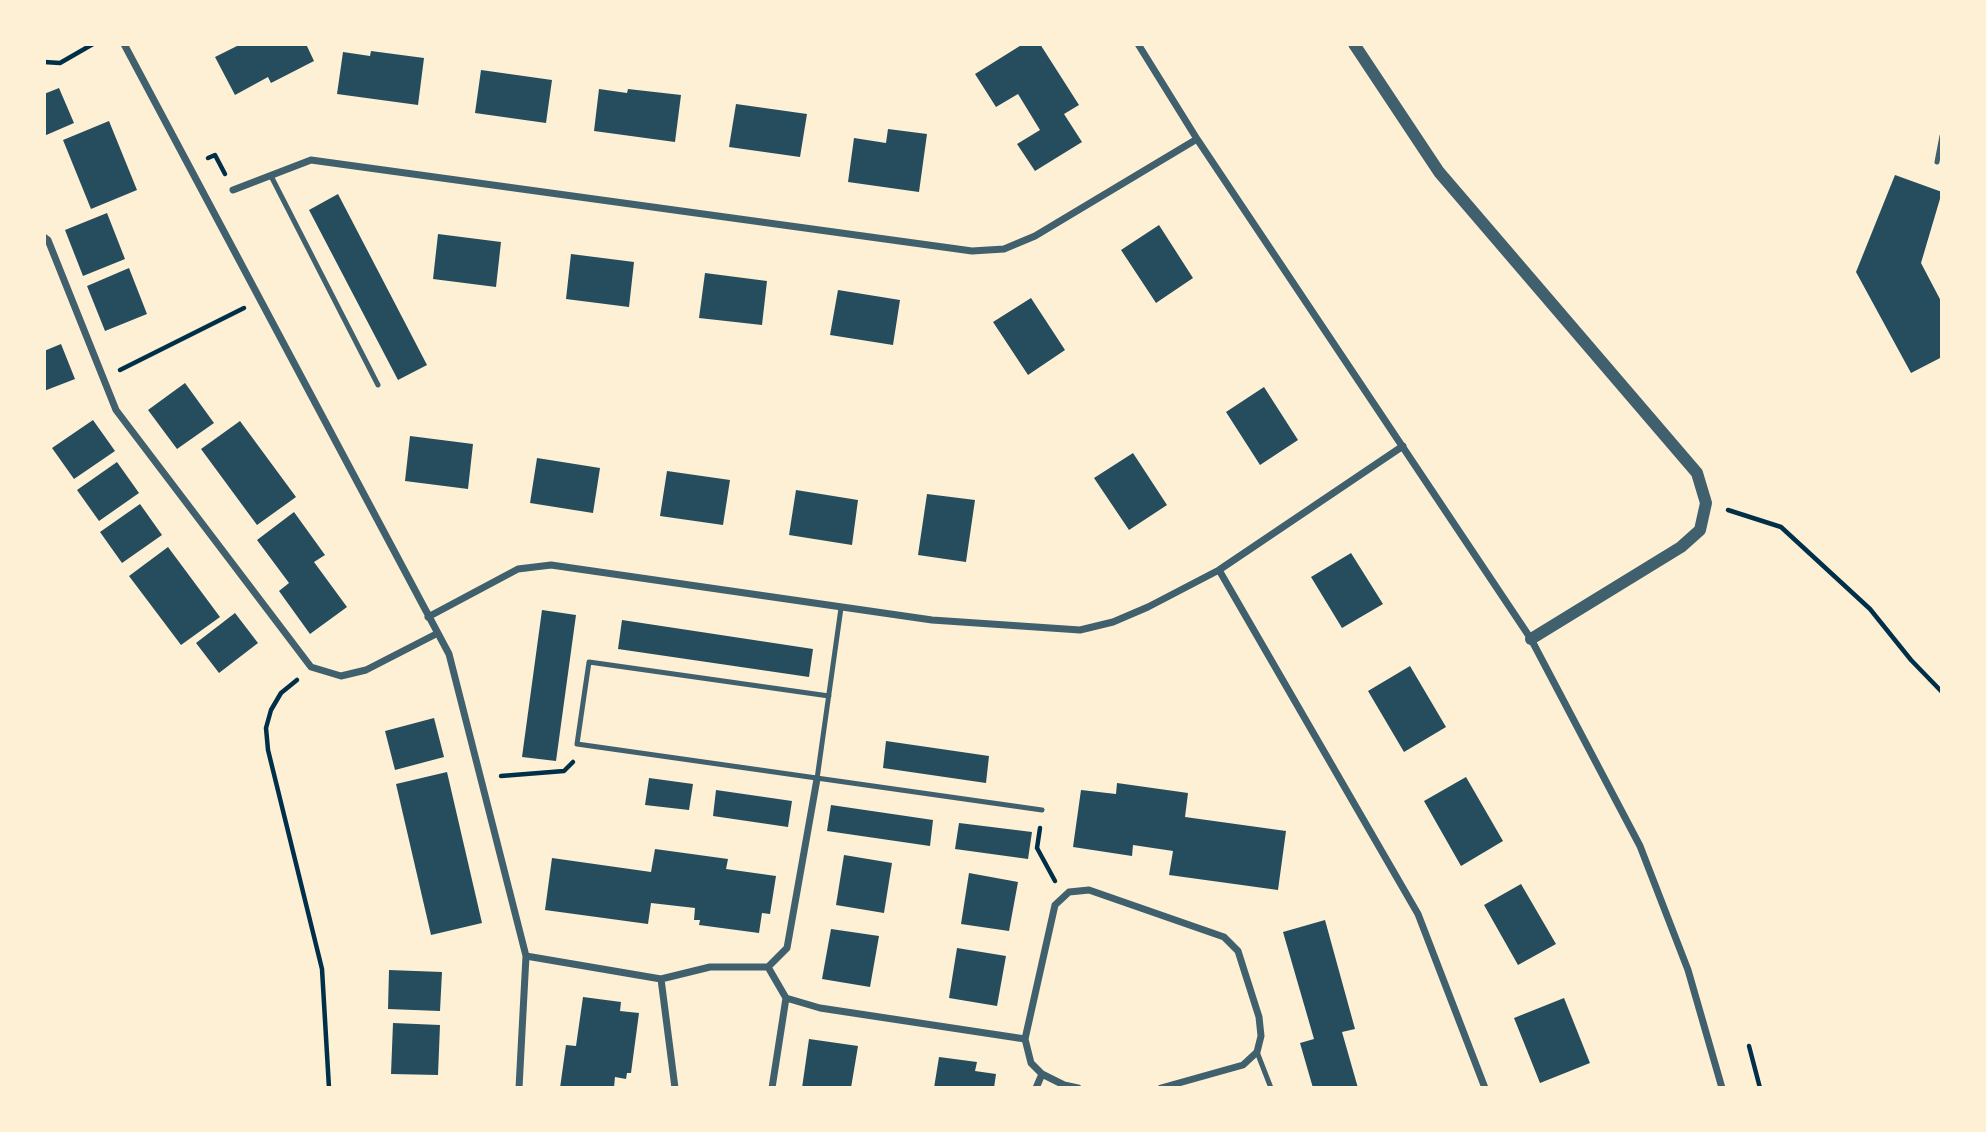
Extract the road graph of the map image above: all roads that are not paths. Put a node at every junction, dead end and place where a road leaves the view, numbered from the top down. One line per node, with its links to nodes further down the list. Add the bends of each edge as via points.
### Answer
1 (124, 44): 14 (street)
2 (1138, 44): 5 (street)
3 (1354, 44): 16 (street, via 1439,172 1697,473 1706,503 1700,530 1681,547)
4 (1942, 136): 6 (lane)
5 (1197, 139): 7 (street, via 1035,236 1004,249 972,251 350,163 311,160); 11 (street)
6 (1937, 162)
7 (271, 176): 8 (street); 10 (lane)
8 (233, 190)
9 (44, 237): 15 (street, via 116,410 312,667 341,676 366,670)
10 (378, 385)
11 (1403, 446): 12 (street); 16 (street)
12 (1219, 569): 13 (street, via 1136,612 1080,630 944,621); 34 (street, via 1418,914)
13 (841, 608): 14 (street, via 551,565 518,569); 17 (lane)
14 (428, 617): 15 (street)
15 (438, 633): 20 (street, via 449,654)
16 (1531, 639): 35 (street, via 1640,846 1688,970)
17 (829, 696): 18 (lane); 18 (lane, via 589,662 577,744)
18 (817, 779): 19 (lane); 21 (street, via 787,948)
19 (1042, 810)
20 (526, 956): 22 (street); 27 (street)
21 (768, 967): 22 (street, via 710,967); 23 (street)
22 (661, 979): 28 (street)
23 (786, 999): 24 (street); 29 (street)
24 (1025, 1039): 25 (street, via 1055,905 1069,892 1089,890 1224,937 1238,951 1259,1017); 26 (street, via 1031,1063)
25 (1257, 1052): 32 (street, via 1242,1065); 33 (lane)
26 (1042, 1074): 30 (street); 31 (street)
27 (519, 1088)
28 (675, 1088)
29 (772, 1088)
30 (1036, 1088)
31 (1078, 1088)
32 (1161, 1088)
33 (1271, 1088)
34 (1485, 1088)
35 (1722, 1088)

